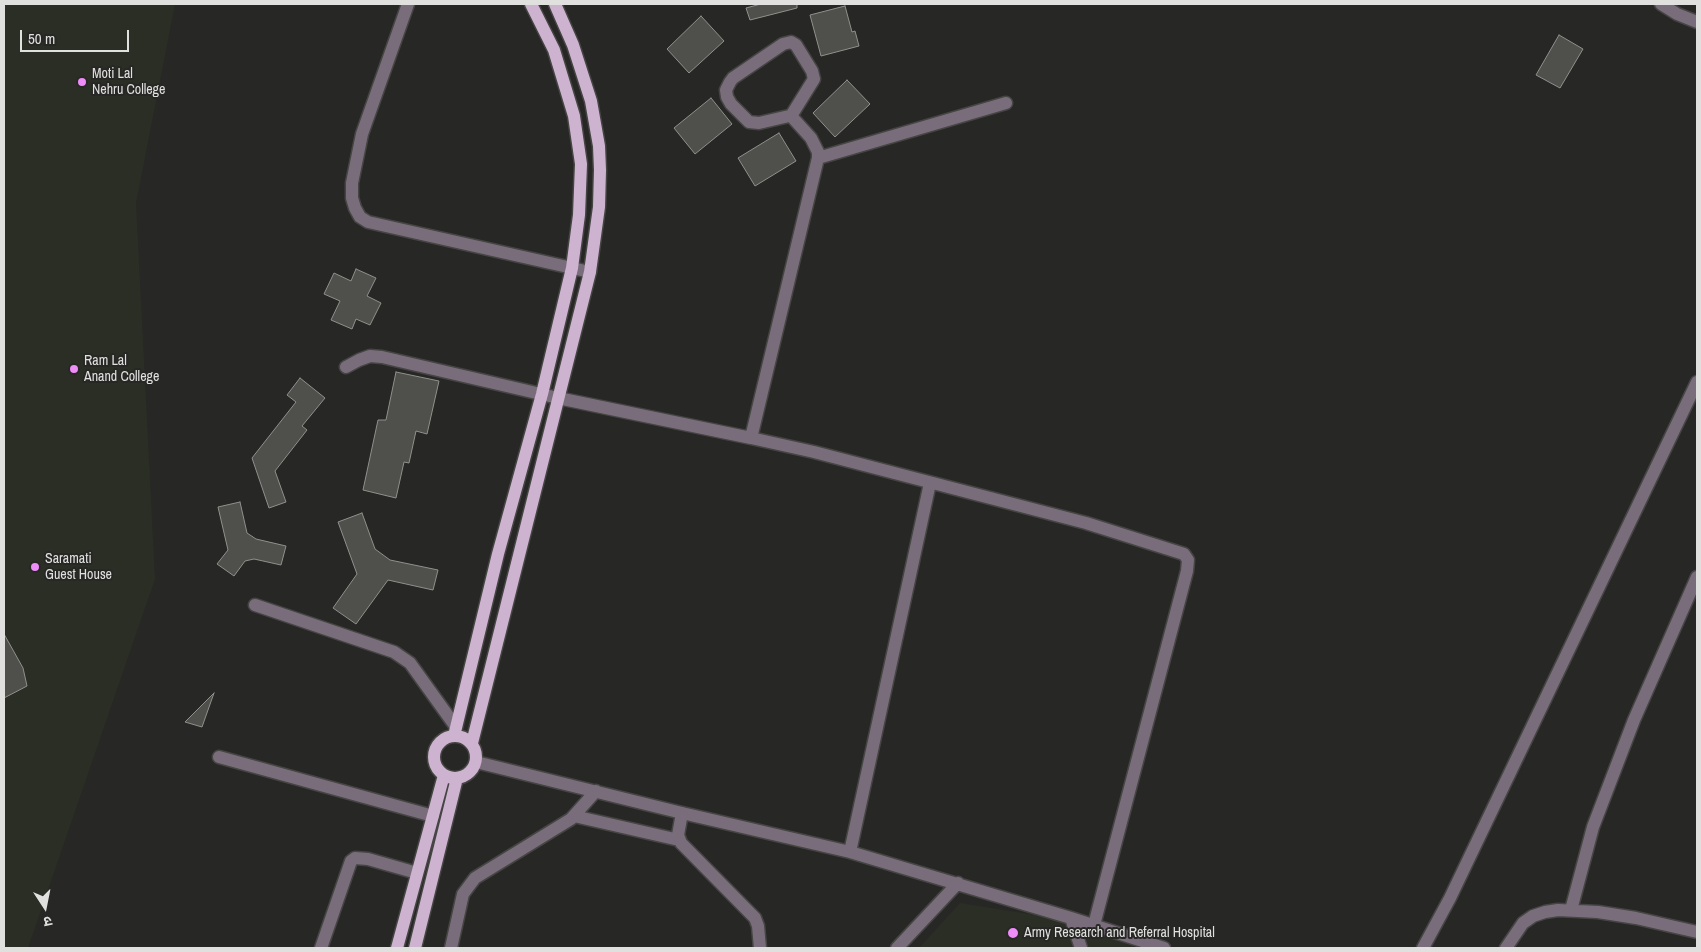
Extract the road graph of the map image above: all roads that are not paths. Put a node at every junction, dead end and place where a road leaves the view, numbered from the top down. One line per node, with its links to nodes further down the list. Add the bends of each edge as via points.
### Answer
1 (408, 4): 9 (lane, via 362,134 352,183 354,208 368,222)
2 (531, 4): 9 (main road, via 554,50 579,143 581,186)
3 (555, 4): 10 (main road, via 592,101 596,127 599,207)
4 (1661, 4): 5 (lane)
5 (1697, 22)
6 (1006, 102): 8 (lane)
7 (791, 116): 7 (lane, via 749,122 731,104 726,90 733,78 783,44 791,42 796,45 814,79); 8 (lane, via 816,146)
8 (818, 158): 15 (lane)
9 (572, 268): 10 (lane); 13 (main road)
10 (590, 272): 14 (main road)
11 (346, 367): 13 (lane, via 370,356 382,357)
12 (1697, 382): 45 (lane, via 1450,898)
13 (542, 394): 14 (lane); 19 (main road, via 498,554)
14 (558, 398): 15 (lane); 20 (main road)
15 (751, 438): 16 (lane)
16 (930, 483): 30 (lane); 35 (lane, via 1086,523 1184,554 1188,560)
17 (1697, 577): 33 (lane, via 1634,720 1593,827)
18 (255, 606): 19 (lane, via 399,655 410,663)
19 (455, 732): 20 (main road); 23 (main road, via 442,741 435,752 436,765)
20 (472, 743): 22 (main road)
21 (219, 757): 27 (lane)
22 (476, 762): 24 (main road, via 469,773); 25 (lane)
23 (444, 775): 24 (main road); 27 (main road)
24 (457, 778): 39 (main road)
25 (596, 791): 26 (lane); 28 (lane)
26 (682, 813): 29 (lane); 30 (lane)
27 (433, 816): 31 (main road)
28 (574, 816): 29 (lane); 40 (lane, via 475,878 464,894)
29 (679, 840): 41 (lane, via 755,918)
30 (850, 852): 32 (lane)
31 (417, 873): 37 (lane, via 368,859 355,858 351,861); 38 (main road)
32 (958, 883): 34 (lane); 42 (lane)
33 (1571, 910): 36 (lane, via 1636,918); 46 (lane, via 1533,916 1523,923)
34 (1071, 918): 35 (lane); 43 (lane)
35 (1094, 925): 44 (lane)
36 (1697, 932)
37 (321, 948)
38 (397, 948)
39 (415, 948)
40 (450, 948)
41 (760, 948)
42 (897, 948)
43 (1081, 948)
44 (1164, 948)
45 (1423, 948)
46 (1506, 948)

